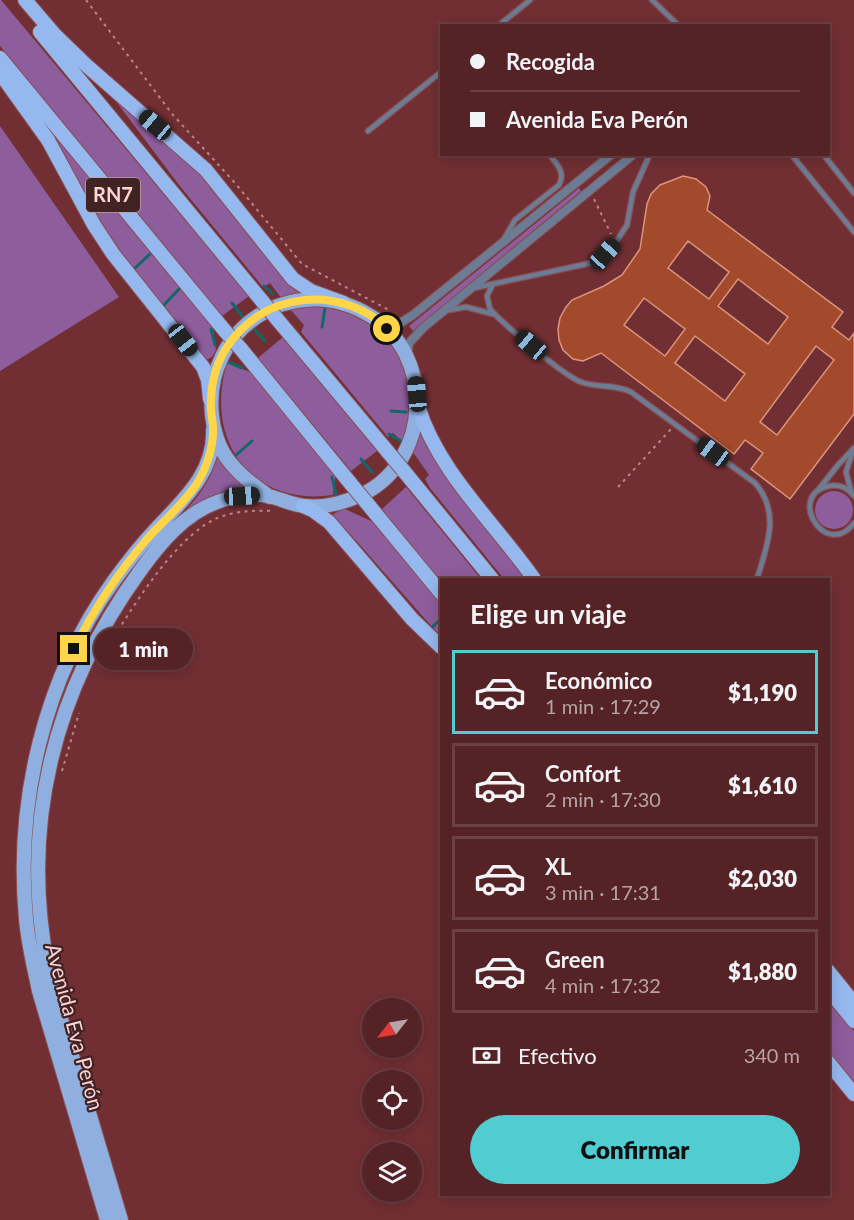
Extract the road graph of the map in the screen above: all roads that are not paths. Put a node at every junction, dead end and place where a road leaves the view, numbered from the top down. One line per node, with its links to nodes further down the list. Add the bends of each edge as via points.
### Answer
1 (14, 0): 36 (highway, RN7, bridge)
2 (25, 0): 22 (highway, via 55,36 206,170 293,279 310,291)
3 (530, 0): 5 (lane)
4 (652, 0): 6 (lane)
5 (500, 24)
6 (676, 24)
7 (0, 58): 39 (highway, RN7, bridge)
8 (0, 73): 27 (highway, via 48,140 113,254 203,368)
9 (440, 73): 10 (lane)
10 (368, 131)
11 (551, 156): 19 (lane, via 561,169 561,182 515,220)
12 (610, 156): 19 (street)
13 (632, 156): 21 (street)
14 (649, 156): 20 (lane, via 633,192 627,225 601,258)
15 (793, 156): 18 (lane)
16 (825, 156): 17 (lane)
17 (854, 193)
18 (854, 232)
19 (501, 245): 25 (street, via 403,322)
20 (493, 284): 21 (lane); 24 (lane, via 487,301)
21 (472, 289): 23 (street)
22 (344, 303): 25 (main road); 27 (main road, via 290,301 253,318 226,348 215,372)
23 (446, 311): 24 (lane, via 466,307); 26 (street, via 409,344)
24 (495, 315): 38 (lane, via 575,380 627,390 750,479 763,494 770,512 771,530)
25 (382, 324): 26 (main road)
26 (407, 357): 28 (main road, via 416,381)
27 (210, 399): 29 (main road)
28 (418, 406): 34 (main road, via 411,440 382,481 350,500 321,507); 37 (highway, via 441,458)
29 (213, 425): 33 (main road, via 231,463 244,479); 47 (main road, Avenida Eva Perón, via 211,451 196,484 129,561 101,600 74,649 46,719 29,793 25,889 32,957)
30 (854, 448): 31 (lane); 32 (lane, via 846,472)
31 (818, 491): 32 (lane, via 839,486); 35 (lane, via 810,513 817,527 839,534)
32 (853, 495)
33 (270, 496): 34 (main road); 48 (main road, Avenida Eva Perón, via 232,498 197,512 171,534 142,569 101,630 74,686 43,793 39,895 48,970)
34 (303, 506): 40 (highway, via 329,522)
35 (854, 523)
36 (491, 578)
37 (533, 578)
38 (757, 578)
39 (440, 592)
40 (440, 646)
41 (830, 973): 43 (highway)
42 (830, 991): 44 (highway)
43 (854, 1003)
44 (854, 1021)
45 (830, 1064): 46 (highway)
46 (854, 1094)
47 (107, 1220)
48 (121, 1220)

